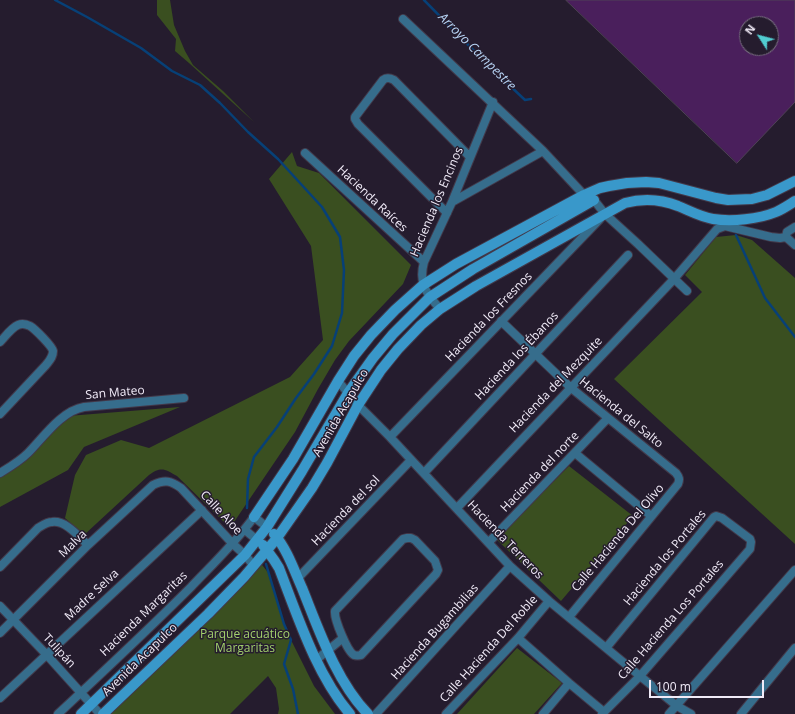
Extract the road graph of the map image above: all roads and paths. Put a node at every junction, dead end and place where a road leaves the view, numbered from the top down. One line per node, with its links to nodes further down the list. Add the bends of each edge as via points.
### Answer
1 (404, 19): 2 (street)
2 (493, 102): 3 (street); 5 (street, Hacienda los Encinos)
3 (543, 151): 7 (street); 10 (street)
4 (305, 153): 17 (street, Hacienda Raíces)
5 (470, 157): 10 (street, Hacienda los Encinos); 11 (street, via 390,78 383,80 355,117 358,124)
6 (795, 181): 7 (street, Avenida Acapulco, via 767,195 752,199 728,200 646,182 609,186)
7 (584, 195): 8 (street); 19 (street, Avenida Acapulco, via 456,264)
8 (594, 200): 12 (street); 21 (street, Avenida Acapulco, via 473,269)
9 (795, 201): 12 (street, Avenida Acapulco, via 776,212 746,219 713,219 665,202 650,200 636,200)
10 (452, 202): 11 (street, Hacienda los Encinos)
11 (447, 213): 17 (street, Hacienda los Encinos)
12 (605, 214): 18 (street); 22 (street, Avenida Acapulco); 23 (street, Hacienda los Fresnos)
13 (795, 227): 14 (street, via 787,232)
14 (786, 237): 15 (street); 18 (street, Hacienda del Mezquite, via 771,237 720,227)
15 (795, 245)
16 (628, 256): 25 (street, Hacienda los Ébanos)
17 (424, 262): 19 (street, Hacienda los Encinos)
18 (674, 280): 20 (street); 27 (street, Hacienda del Mezquite)
19 (423, 285): 21 (street); 26 (street, Avenida Acapulco, via 371,335)
20 (687, 291)
21 (430, 297): 22 (street); 28 (street, Avenida Acapulco, via 393,334)
22 (440, 309): 30 (street, Avenida Acapulco, via 398,349)
23 (501, 321): 25 (street, Hacienda del Salto); 33 (street, Hacienda los Fresnos)
24 (0, 342): 31 (street, via 19,324 24,324 31,326 51,346 53,352 52,358)
25 (536, 354): 27 (street, Hacienda del Salto); 37 (street, Hacienda los Ébanos)
26 (338, 381): 28 (street, Hacienda Terreros); 42 (street, Avenida Acapulco, via 292,459)
27 (570, 387): 32 (street, Hacienda del Salto); 40 (street, Hacienda del Mezquite)
28 (348, 393): 30 (street, Hacienda Terreros); 44 (street, Avenida Acapulco)
29 (184, 398): 36 (street, San Mateo, via 79,408 61,420 18,462)
30 (358, 405): 33 (street, Hacienda Terreros); 46 (street, Avenida Acapulco, via 312,488)
31 (0, 414)
32 (608, 418): 34 (street, Hacienda del norte); 38 (street, Hacienda del Salto)
33 (390, 437): 35 (street, Hacienda Terreros)
34 (575, 453): 43 (street); 49 (street, Hacienda del norte)
35 (411, 460): 37 (street, Hacienda Terreros); 58 (street, Hacienda del sol)
36 (0, 473)
37 (424, 473): 40 (street, Hacienda Terreros)
38 (676, 473): 43 (street, Calle Hacienda Del Olivo, via 680,480 678,484)
39 (166, 481): 41 (street, Calle Aloe, via 181,488); 51 (street, Malva, via 153,484)
40 (457, 508): 49 (street, Hacienda Terreros)
41 (202, 510): 50 (street, Calle Aloe); 69 (street, Madre Selva)
42 (254, 516): 44 (street); 45 (street, Hacienda Margaritas)
43 (651, 516): 61 (street, Calle Hacienda Del Olivo)
44 (267, 527): 46 (street); 48 (street)
45 (245, 530): 48 (street); 50 (street, Hacienda Margaritas)
46 (277, 538): 52 (street, Avenida Acapulco); 58 (street)
47 (750, 539): 66 (street, Hacienda los Portales, via 722,518 714,516); 71 (street, Calle Hacienda Los Portales, via 750,549)
48 (257, 540): 52 (street); 53 (street)
49 (489, 542): 55 (street, Hacienda Terreros)
50 (233, 544): 53 (street, Calle Aloe); 73 (street, Hacienda Margaritas)
51 (88, 545): 56 (street, via 66,525 59,522 46,523); 62 (street, Malva)
52 (267, 550): 54 (street, Avenida Acapulco); 70 (street, via 279,568)
53 (245, 554): 54 (street, Calle Aloe); 75 (street)
54 (254, 566): 80 (street, Avenida Acapulco, via 208,614)
55 (510, 566): 59 (street, Hacienda Terreros); 83 (street, Hacienda Bugambilias)
56 (0, 567)
57 (795, 570): 76 (street)
58 (298, 578): 68 (street)
59 (549, 601): 61 (street, Hacienda Terreros); 65 (street, Calle Hacienda Del Roble)
60 (0, 606): 62 (street, Tulipán)
61 (569, 617): 66 (street, Hacienda Terreros)
62 (13, 620): 63 (street, Malva); 69 (street, Tulipán)
63 (0, 632)
64 (343, 638): 64 (street, via 334,613 336,609 403,539 415,540 435,561 438,570 436,574 361,655 352,653); 68 (street)
65 (518, 638): 72 (street); 84 (street, Calle Hacienda Del Roble)
66 (606, 648): 71 (street, Hacienda Terreros)
67 (795, 648): 88 (street)
68 (327, 651): 70 (street); 82 (street, via 349,689)
69 (46, 654): 73 (street, Tulipán); 74 (street, Madre Selva)
70 (316, 660): 81 (street)
71 (640, 676): 76 (street, Hacienda Terreros); 77 (street, Calle Hacienda Los Portales)
72 (569, 684): 77 (street); 85 (street)
73 (81, 692): 75 (street, Tulipán); 78 (street, Hacienda Margaritas)
74 (0, 698)
75 (91, 704): 79 (street); 80 (street, Tulipán)
76 (677, 706): 86 (street); 87 (street, Hacienda Terreros)
77 (603, 713)
78 (58, 714)
79 (81, 714)
80 (101, 714)
81 (350, 714)
82 (368, 714)
83 (376, 714)
84 (446, 714)
85 (543, 714)
86 (669, 714)
87 (691, 714)
88 (741, 714)

